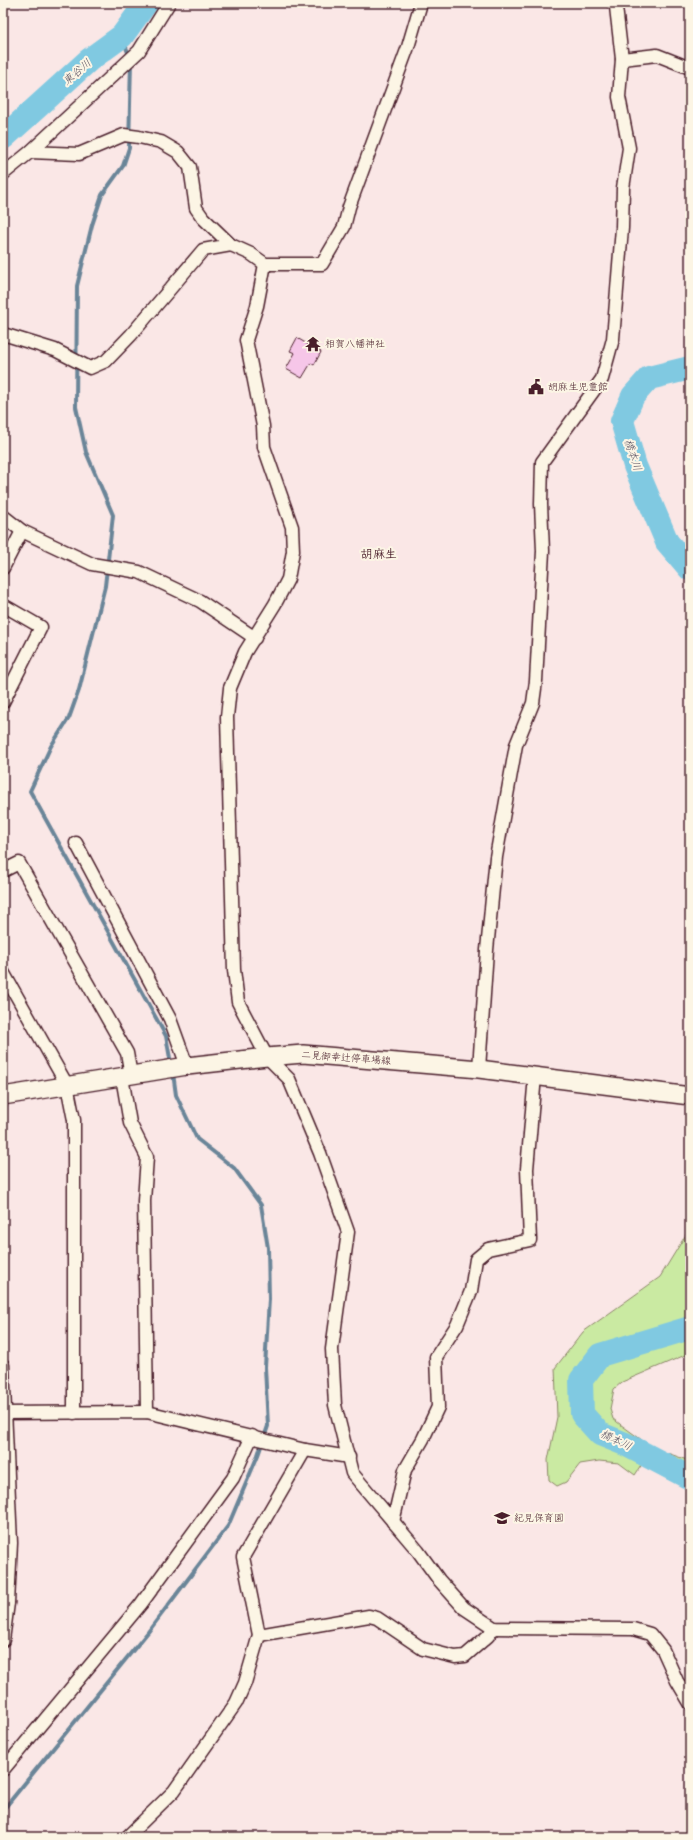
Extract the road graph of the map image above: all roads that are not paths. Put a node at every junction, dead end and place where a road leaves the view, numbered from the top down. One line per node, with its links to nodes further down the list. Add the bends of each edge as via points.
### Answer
1 (169, 3): 6 (street, via 135,55)
2 (421, 3): 9 (street, via 408,47 344,227 334,245 322,264)
3 (613, 3): 4 (street, via 616,7)
4 (622, 59): 5 (street, via 657,55); 22 (street, via 619,97 629,148 623,188 612,339 602,379 542,462 543,551 536,681 533,703 516,745 496,857)
5 (690, 68)
6 (30, 152): 7 (street); 8 (street, via 79,154 124,135 161,142 178,152 190,167 196,208)
7 (3, 174)
8 (231, 245): 9 (street); 10 (street, via 203,250 131,335 106,361 90,368 55,350)
9 (265, 264): 15 (street, via 257,306 246,340 263,426 264,447 292,527 294,551 288,579)
10 (3, 334)
11 (3, 516): 12 (street)
12 (22, 531): 13 (street); 15 (street, via 92,564 139,572 200,601)
13 (3, 568)
14 (3, 605): 16 (street, via 42,627)
15 (255, 638): 20 (street, via 245,652 230,688 227,717 233,937 238,1002)
16 (3, 702)
17 (76, 843): 21 (street, via 170,1019)
18 (3, 871): 23 (street, via 19,863 127,1053)
19 (3, 972): 25 (street)
20 (267, 1057): 21 (main road, 二見御幸辻停車場線); 22 (main road, 二見御幸辻停車場線, via 302,1054); 34 (street, via 289,1079 320,1153 348,1232 332,1349 335,1405)
21 (186, 1066): 23 (main road, 二見御幸辻停車場線)
22 (479, 1069): 24 (main road, 二見御幸辻停車場線)
23 (126, 1076): 25 (main road, 二見御幸辻停車場線); 29 (street, via 130,1123 147,1157 144,1200)
24 (535, 1076): 27 (main road, 二見御幸辻停車場線); 35 (street, via 527,1169 530,1240 488,1249 476,1259 471,1291 456,1325 436,1357 438,1407 405,1470)
25 (67, 1085): 26 (main road, 二見御幸辻停車場線); 31 (street, via 74,1120)
26 (3, 1096)
27 (690, 1096)
28 (3, 1364): 30 (street)
29 (147, 1412): 31 (street); 32 (street)
30 (3, 1413): 31 (street); 36 (street, via 11,1543)
31 (74, 1413)
32 (255, 1436): 33 (street); 41 (street, via 233,1478 141,1604)
33 (300, 1448): 34 (street); 38 (street, via 243,1557)
34 (349, 1457): 35 (street, via 352,1473)
35 (393, 1522): 37 (street, via 464,1608)
36 (5, 1603): 39 (street)
37 (494, 1628): 38 (street, via 465,1656 455,1657 423,1649 377,1618 369,1616); 40 (street, via 633,1629 650,1634 663,1650)
38 (259, 1635): 42 (street, via 245,1683 236,1703 174,1791)
39 (3, 1640)
40 (690, 1703)
41 (3, 1770)
42 (127, 1837)

